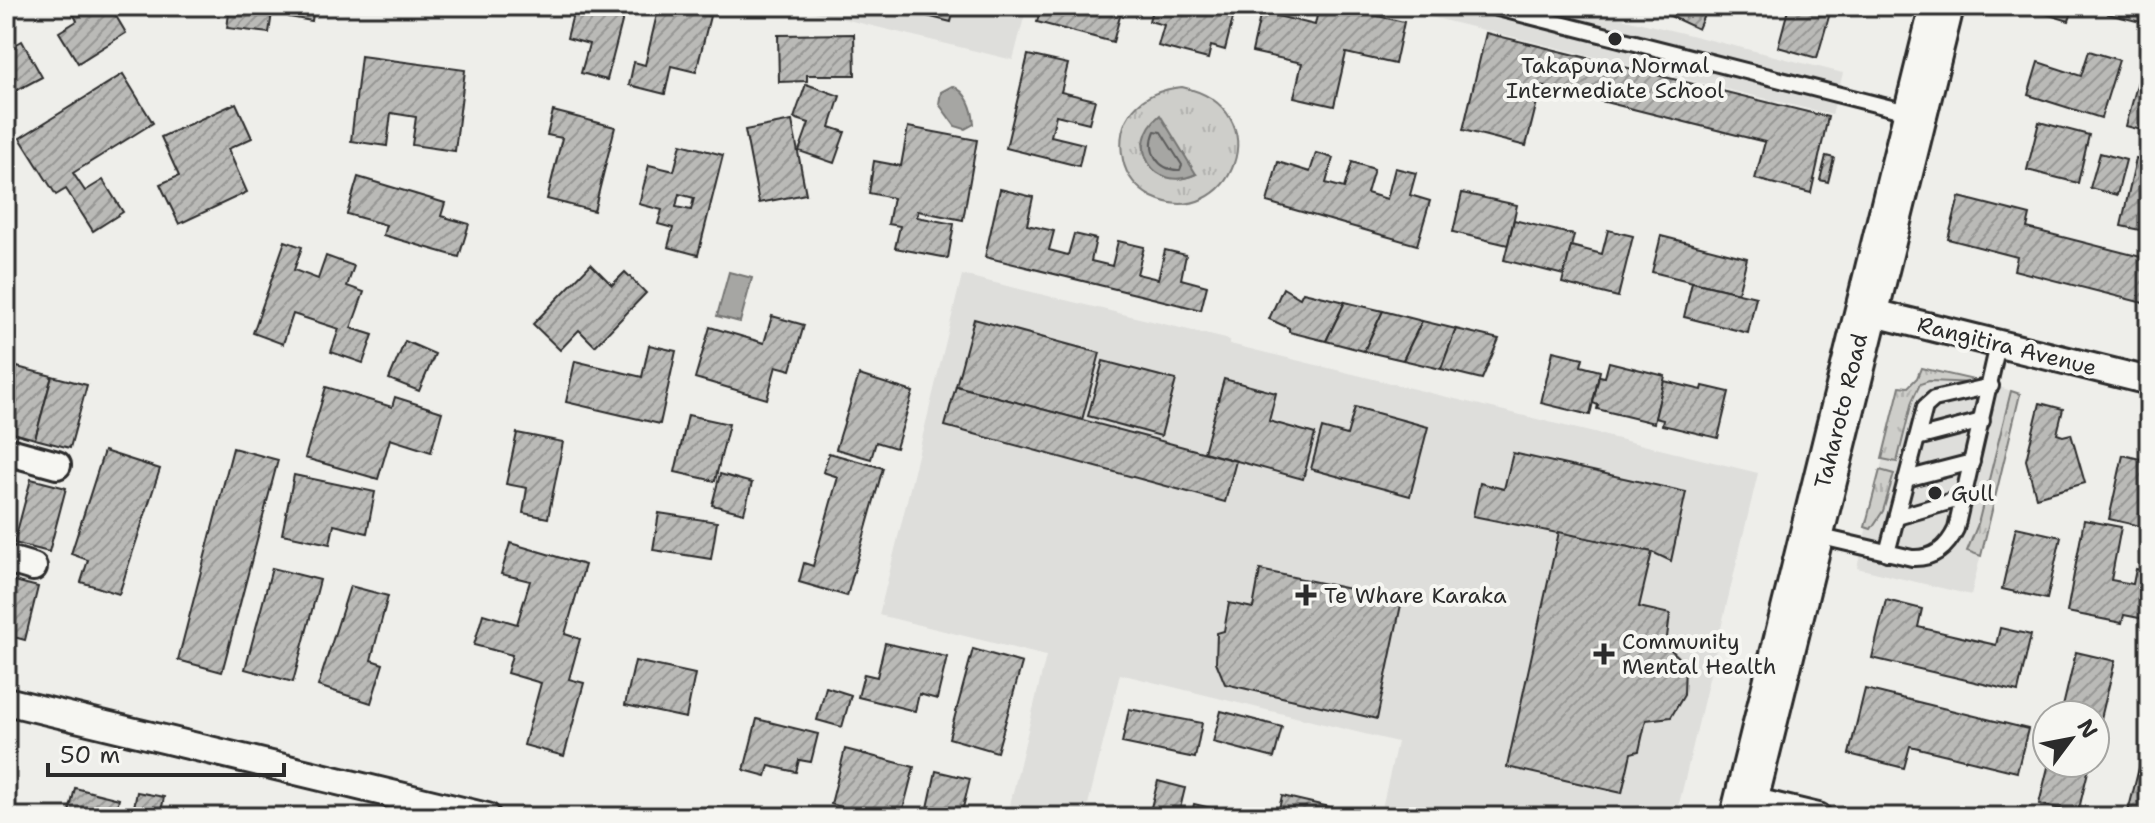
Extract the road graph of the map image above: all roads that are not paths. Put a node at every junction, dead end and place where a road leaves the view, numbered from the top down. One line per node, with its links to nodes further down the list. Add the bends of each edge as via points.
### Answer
1 (1490, 6): 3 (lane)
2 (1942, 6): 3 (main road, Taharoto Road)
3 (1915, 114): 4 (main road, Taharoto Road)
4 (1866, 311): 5 (street, Rangitira Avenue); 16 (main road, Taharoto Road)
5 (1998, 345): 6 (street, Rangitira Avenue); 7 (lane)
6 (2149, 381)
7 (1991, 386): 8 (lane); 9 (lane, via 1930,401)
8 (1982, 421): 9 (lane); 11 (lane)
9 (1917, 438): 13 (lane)
10 (6, 451): 12 (street)
11 (1972, 462): 13 (lane); 14 (lane)
12 (57, 465)
13 (1906, 479): 15 (lane)
14 (1963, 498): 15 (lane); 17 (lane, via 1950,540 1935,554 1920,559)
15 (1897, 517): 17 (lane)
16 (1811, 534): 17 (lane); 21 (main road, Taharoto Road)
17 (1887, 553)
18 (6, 559): 19 (street)
19 (33, 567)
20 (6, 701): 22 (street)
21 (1744, 808): 23 (street)
22 (487, 817)
23 (1818, 817)

